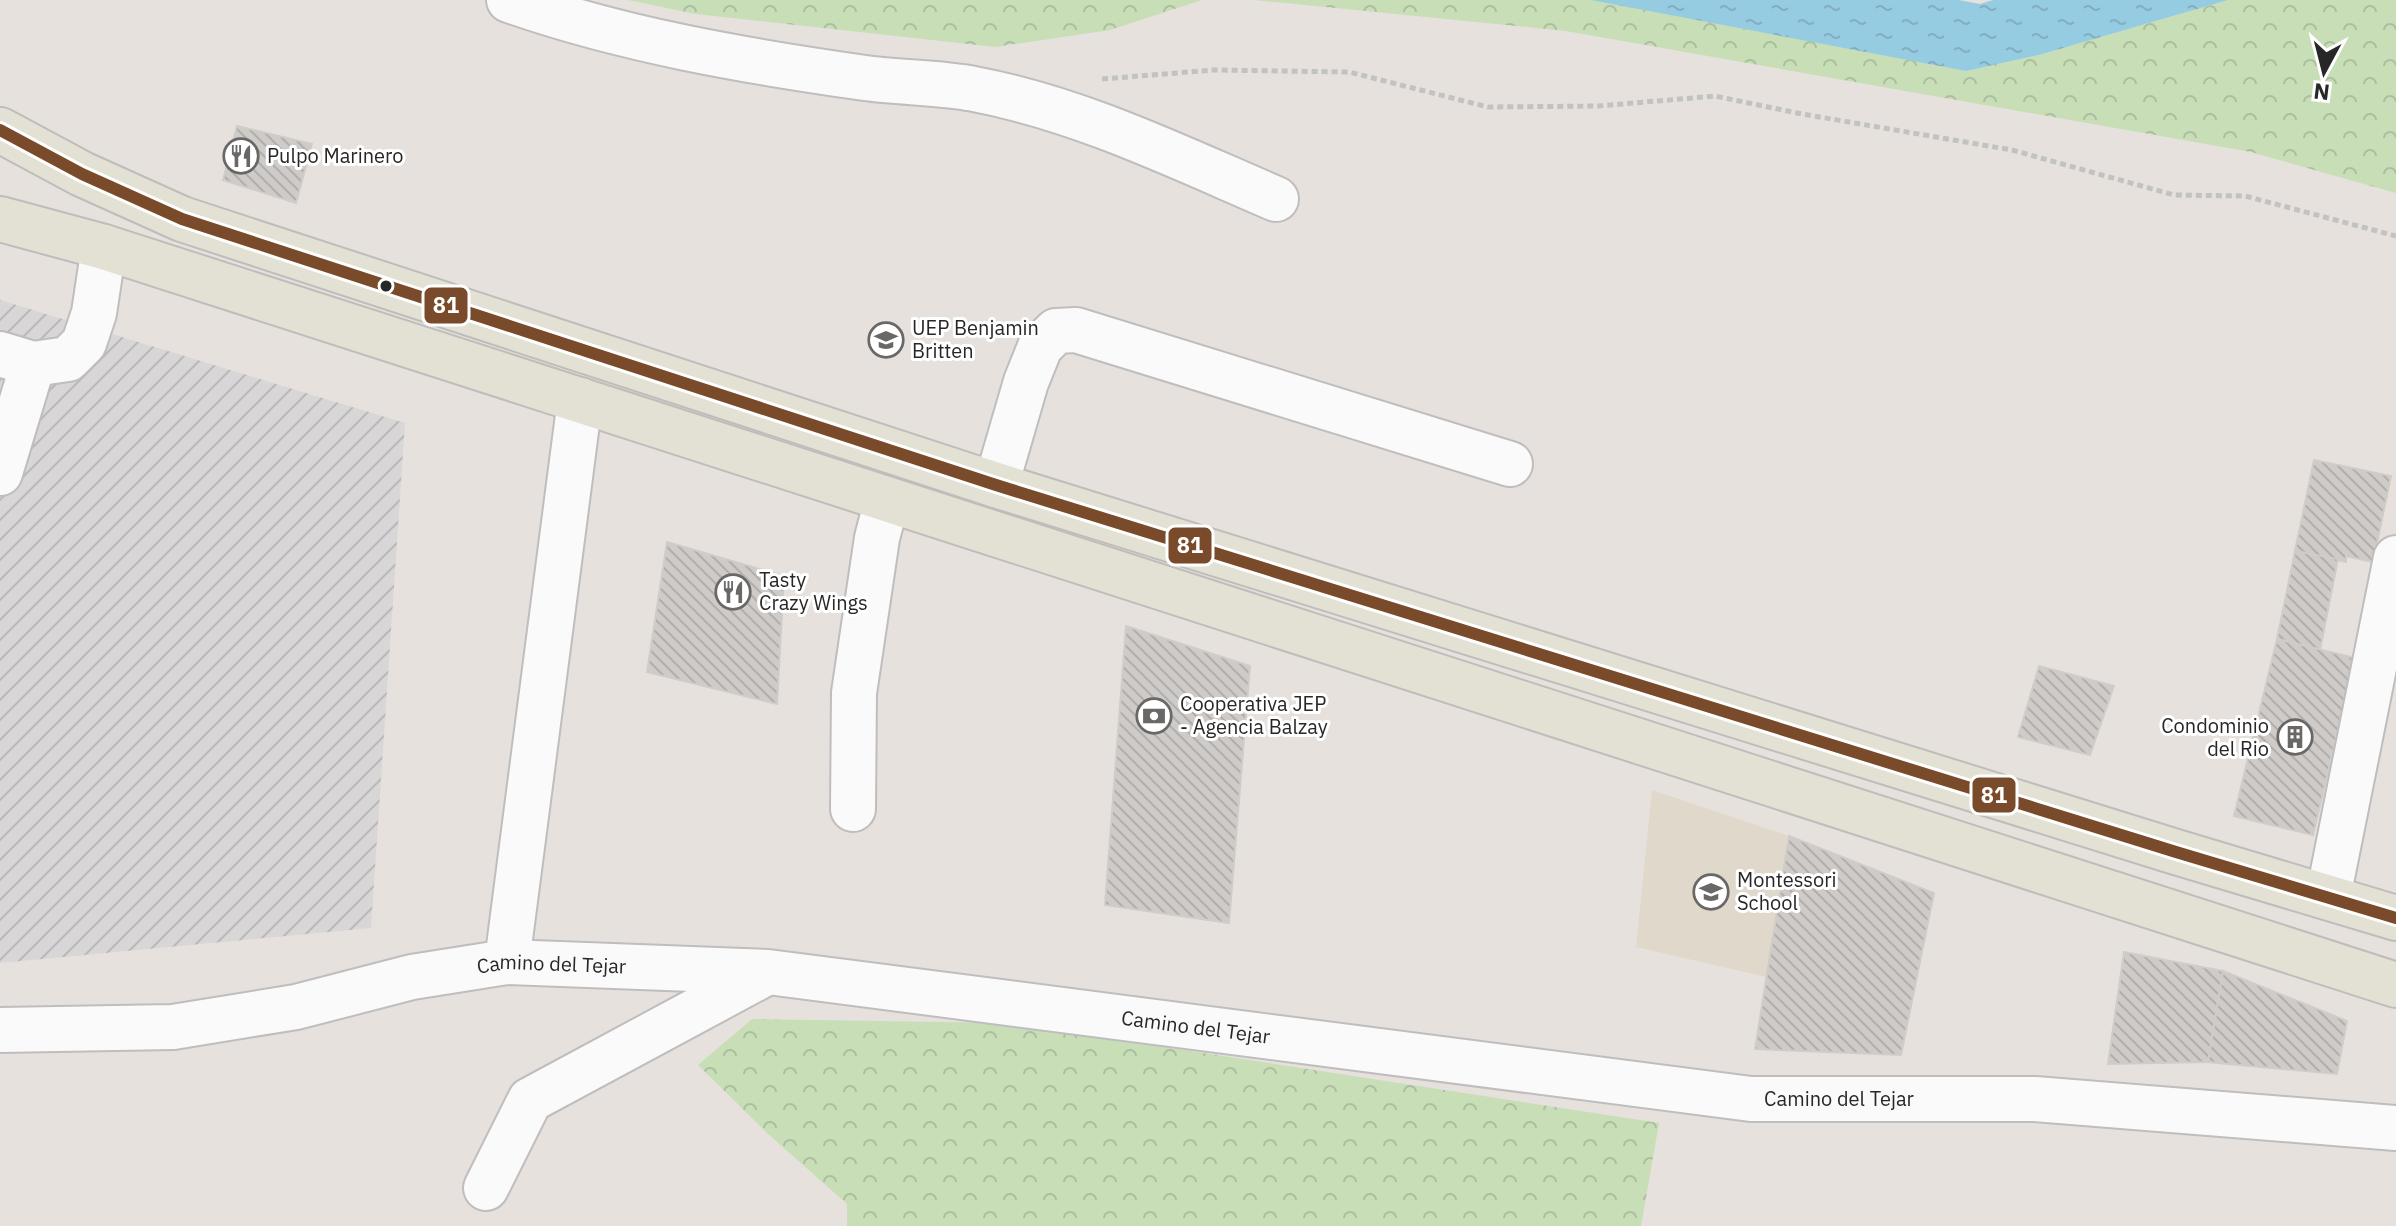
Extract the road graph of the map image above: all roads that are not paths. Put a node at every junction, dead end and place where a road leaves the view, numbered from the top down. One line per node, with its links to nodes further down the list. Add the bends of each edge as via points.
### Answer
1 (509, 0): 3 (street, via 699,51 867,79 974,89 1099,123)
2 (0, 130): 10 (main road, via 182,219)
3 (1276, 199)
4 (0, 219): 5 (main road)
5 (104, 247): 6 (street, via 84,343 68,359); 7 (main road)
6 (17, 359): 9 (street)
7 (580, 400): 11 (main road); 16 (street)
8 (1510, 464): 10 (street, via 1076,330 1056,331 1040,347)
9 (0, 473)
10 (996, 485): 14 (main road)
11 (887, 500): 13 (street, via 854,693); 18 (main road)
12 (2396, 558): 14 (street)
13 (853, 809)
14 (2328, 897): 15 (main road)
15 (2396, 918)
16 (507, 962): 17 (street, Camino del Tejar); 19 (street, Camino del Tejar, via 173,1027)
17 (768, 972): 20 (street, Camino del Tejar, via 1751,1099 2035,1099); 21 (street, via 530,1100)
18 (2396, 985)
19 (0, 1030)
20 (2396, 1128)
21 (486, 1188)

